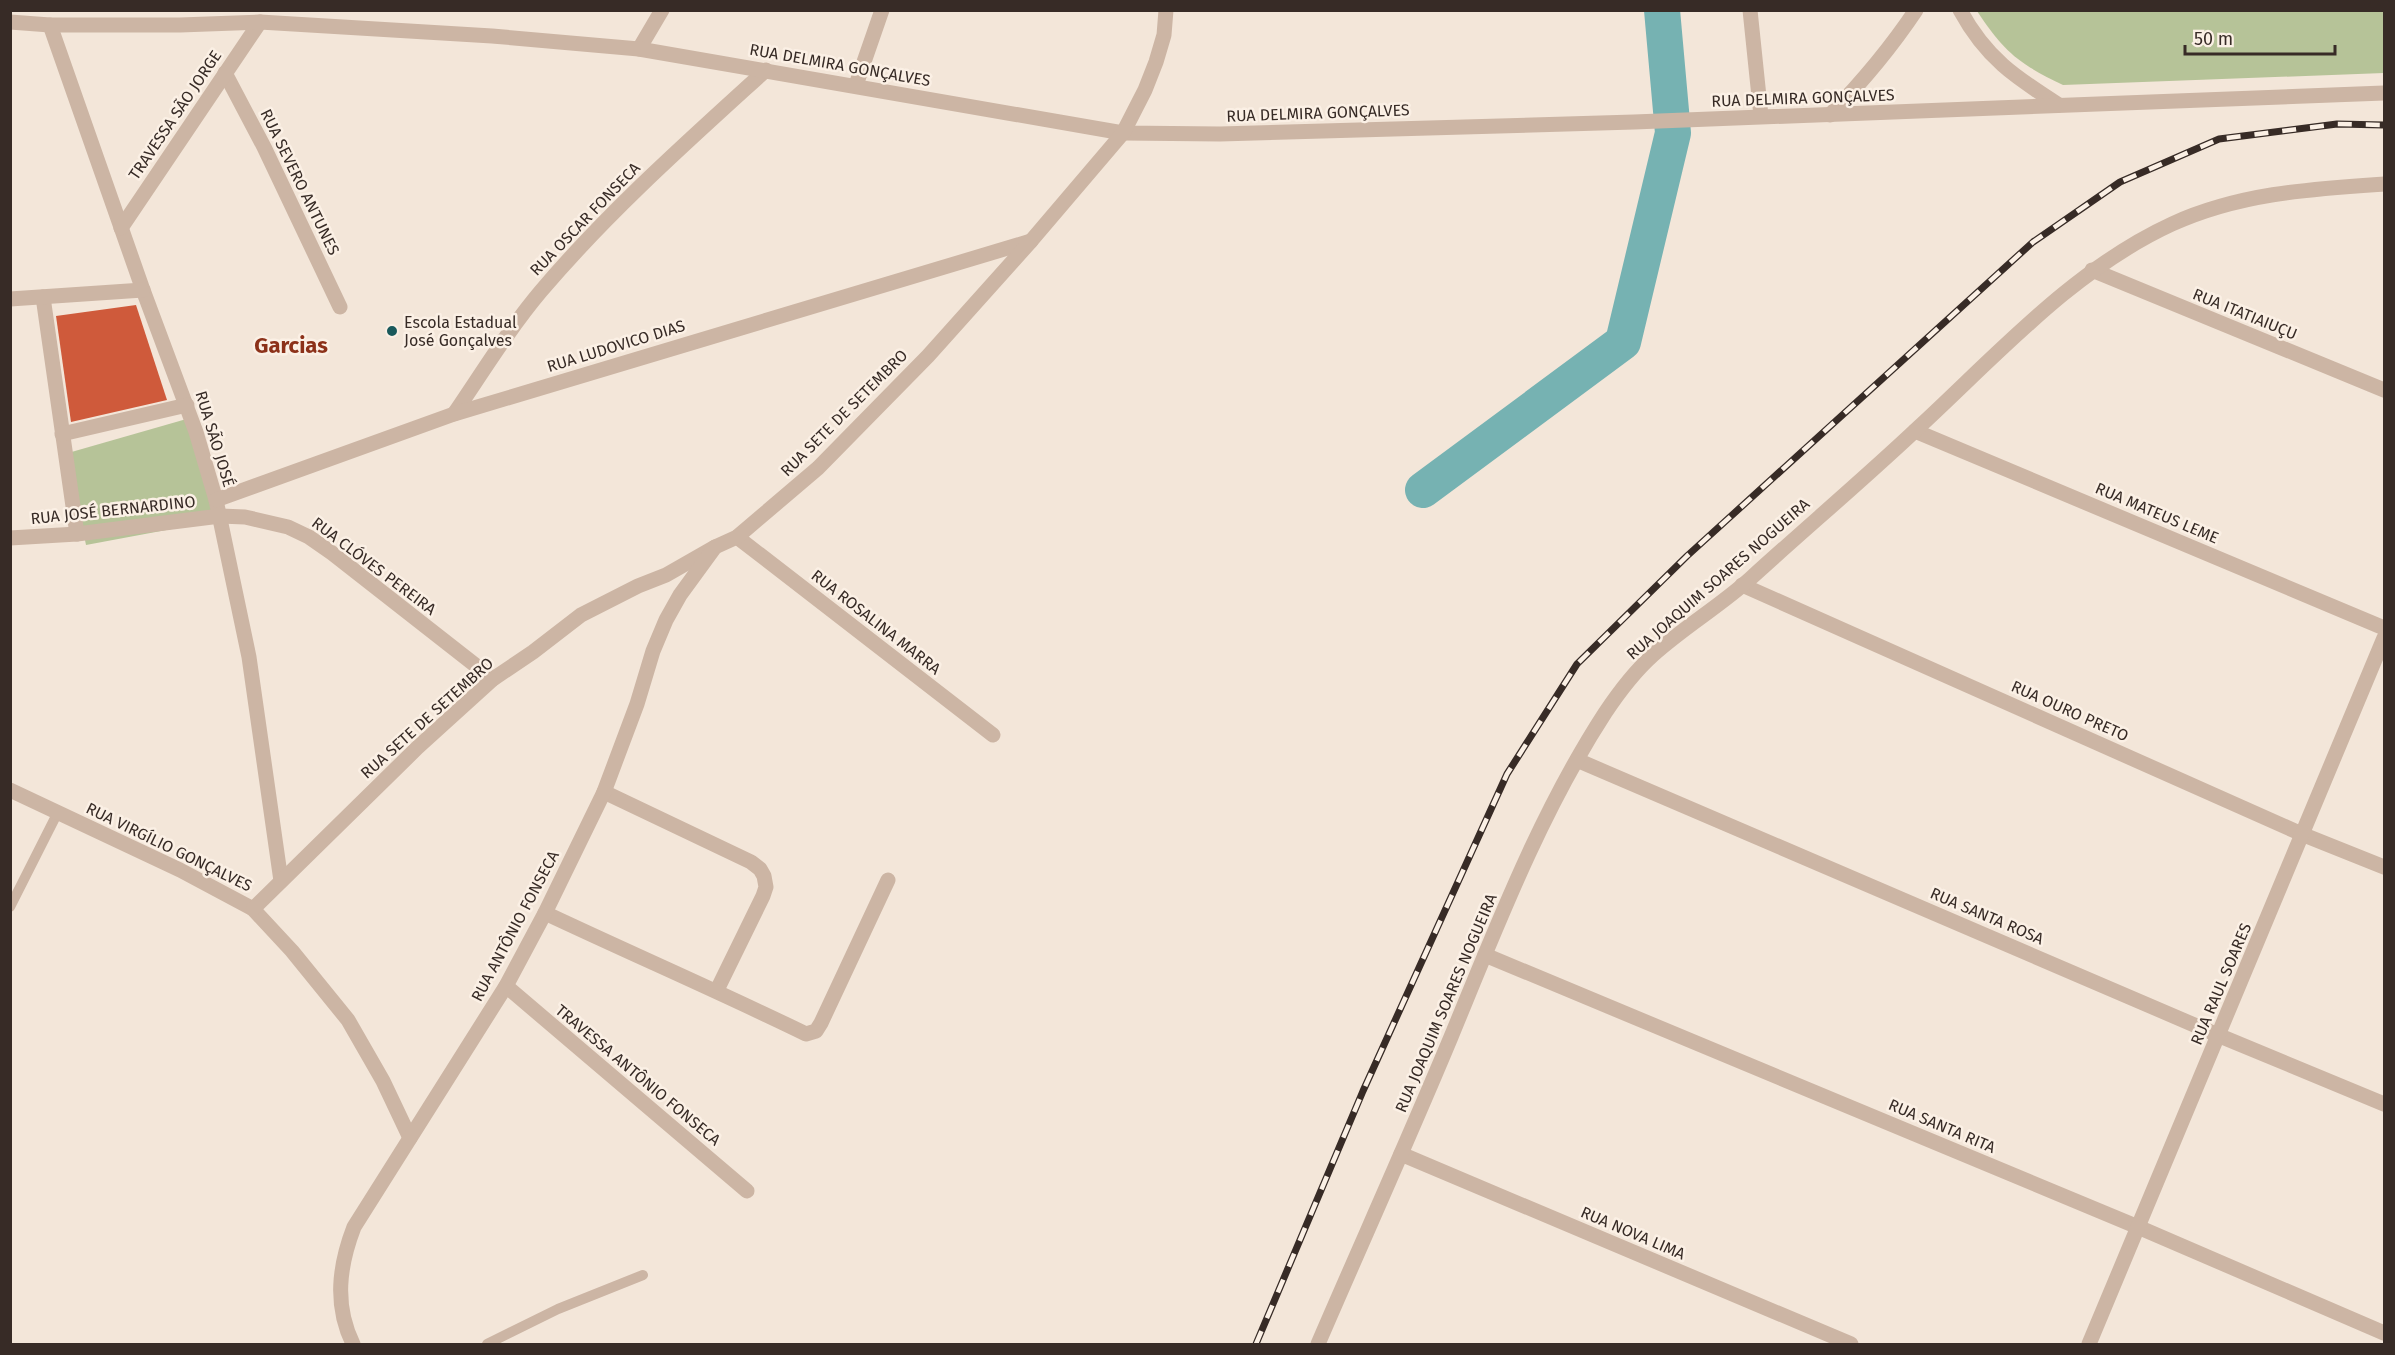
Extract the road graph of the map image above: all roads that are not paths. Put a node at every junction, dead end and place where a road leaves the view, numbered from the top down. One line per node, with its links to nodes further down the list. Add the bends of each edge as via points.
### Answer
1 (270, 10): 9 (street, TRAVESSA SÃO JORGE)
2 (662, 10): 11 (street)
3 (882, 10): 14 (street)
4 (1166, 10): 19 (street, RUA SETE DE SETEMBRO, via 1156,62)
5 (1750, 10): 18 (street)
6 (1916, 10): 17 (street, via 1868,76)
7 (1960, 10): 16 (street, via 1983,48)
8 (10, 22): 10 (street, RUA DELMIRA GONÇALVES)
9 (260, 22): 10 (street, RUA DELMIRA GONÇALVES); 11 (street, RUA DELMIRA GONÇALVES); 13 (street, TRAVESSA SÃO JORGE)
10 (50, 25): 21 (street, RUA SÃO JOSÉ)
11 (639, 49): 12 (street, RUA DELMIRA GONÇALVES)
12 (766, 70): 14 (street, RUA DELMIRA GONÇALVES); 30 (street, RUA OSCAR FONSECA, via 575,253 533,302)
13 (225, 73): 21 (street, TRAVESSA SÃO JORGE); 27 (street, RUA SEVERO ANTUNES)
14 (856, 85): 19 (street, RUA DELMIRA GONÇALVES)
15 (2385, 93): 16 (street, RUA DELMIRA GONÇALVES)
16 (2060, 105): 17 (street, RUA DELMIRA GONÇALVES)
17 (1830, 115): 18 (street, RUA DELMIRA GONÇALVES)
18 (1761, 116): 19 (street, RUA DELMIRA GONÇALVES, via 1232,134)
19 (1124, 133): 22 (street, RUA SETE DE SETEMBRO)
20 (2385, 184): 23 (street, RUA JOAQUIM SOARES NOGUEIRA, via 2250,197 2174,223)
21 (121, 228): 24 (street, RUA SÃO JOSÉ)
22 (1031, 241): 30 (street, RUA LUDOVICO DIAS); 36 (street, RUA SETE DE SETEMBRO, via 928,356 818,468)
23 (2092, 270): 28 (street, RUA ITATIAIUÇU); 31 (street, RUA JOAQUIM SOARES NOGUEIRA)
24 (142, 290): 25 (street); 29 (street, RUA SÃO JOSÉ)
25 (43, 297): 26 (street); 32 (street)
26 (10, 299)
27 (340, 307)
28 (2385, 390)
29 (187, 405): 32 (street); 33 (street, RUA SÃO JOSÉ)
30 (453, 414): 33 (street, RUA LUDOVICO DIAS)
31 (1915, 431): 39 (street, RUA JOAQUIM SOARES NOGUEIRA); 40 (street, RUA MATEUS LEME)
32 (62, 434): 35 (street)
33 (216, 500): 34 (street, RUA SÃO JOSÉ)
34 (220, 516): 35 (street, RUA JOSÉ BERNARDINO); 42 (street, RUA CLÓVES PEREIRA, via 270,522 309,537); 51 (street, RUA SÃO JOSÉ, via 249,657)
35 (78, 534): 37 (street, RUA JOSÉ BERNARDINO)
36 (737, 537): 38 (street, RUA SETE DE SETEMBRO); 43 (street, RUA ROSALINA MARRA)
37 (10, 538)
38 (715, 547): 42 (street, RUA SETE DE SETEMBRO, via 581,615); 46 (street, RUA ANTÔNIO FONSECA, via 666,620)
39 (1742, 585): 44 (street, RUA JOAQUIM SOARES NOGUEIRA, via 1651,656 1632,676); 48 (street, RUA OURO PRETO)
40 (2385, 628)
41 (2385, 638): 48 (street, RUA RAUL SOARES)
42 (493, 679): 51 (street, RUA SETE DE SETEMBRO)
43 (993, 735)
44 (1577, 760): 55 (street, RUA JOAQUIM SOARES NOGUEIRA); 58 (street, RUA SANTA ROSA)
45 (10, 790): 47 (street, RUA VIRGÍLIO GONÇALVES)
46 (604, 792): 54 (street, RUA ANTÔNIO FONSECA); 57 (street, via 737,854 763,872 763,896)
47 (58, 812): 52 (lane); 53 (street, RUA VIRGÍLIO GONÇALVES)
48 (2304, 835): 49 (street, RUA OURO PRETO); 58 (street, RUA RAUL SOARES)
49 (2385, 867)
50 (888, 880): 57 (street, via 816,1031 806,1034)
51 (281, 881): 53 (street, RUA SETE DE SETEMBRO)
52 (10, 907)
53 (253, 909): 60 (street, RUA VIRGÍLIO GONÇALVES, via 348,1020)
54 (545, 913): 56 (street, RUA ANTÔNIO FONSECA); 57 (street)
55 (1485, 955): 61 (street, RUA JOAQUIM SOARES NOGUEIRA); 63 (street, RUA SANTA RITA)
56 (506, 987): 60 (street, RUA ANTÔNIO FONSECA); 62 (street, TRAVESSA ANTÔNIO FONSECA)
57 (717, 990)
58 (2220, 1036): 59 (street, RUA SANTA ROSA); 63 (street, RUA RAUL SOARES)
59 (2385, 1104)
60 (410, 1138): 66 (street, RUA ANTÔNIO FONSECA, via 364,1209 346,1246 340,1288 342,1313)
61 (1401, 1154): 68 (street, RUA JOAQUIM SOARES NOGUEIRA); 69 (street, RUA NOVA LIMA)
62 (747, 1191)
63 (2138, 1227): 65 (street, RUA SANTA RITA); 70 (street, RUA RAUL SOARES)
64 (643, 1275): 67 (lane, via 558,1309)
65 (2385, 1333)
66 (353, 1344)
67 (487, 1344)
68 (1318, 1344)
69 (1851, 1344)
70 (2090, 1344)

